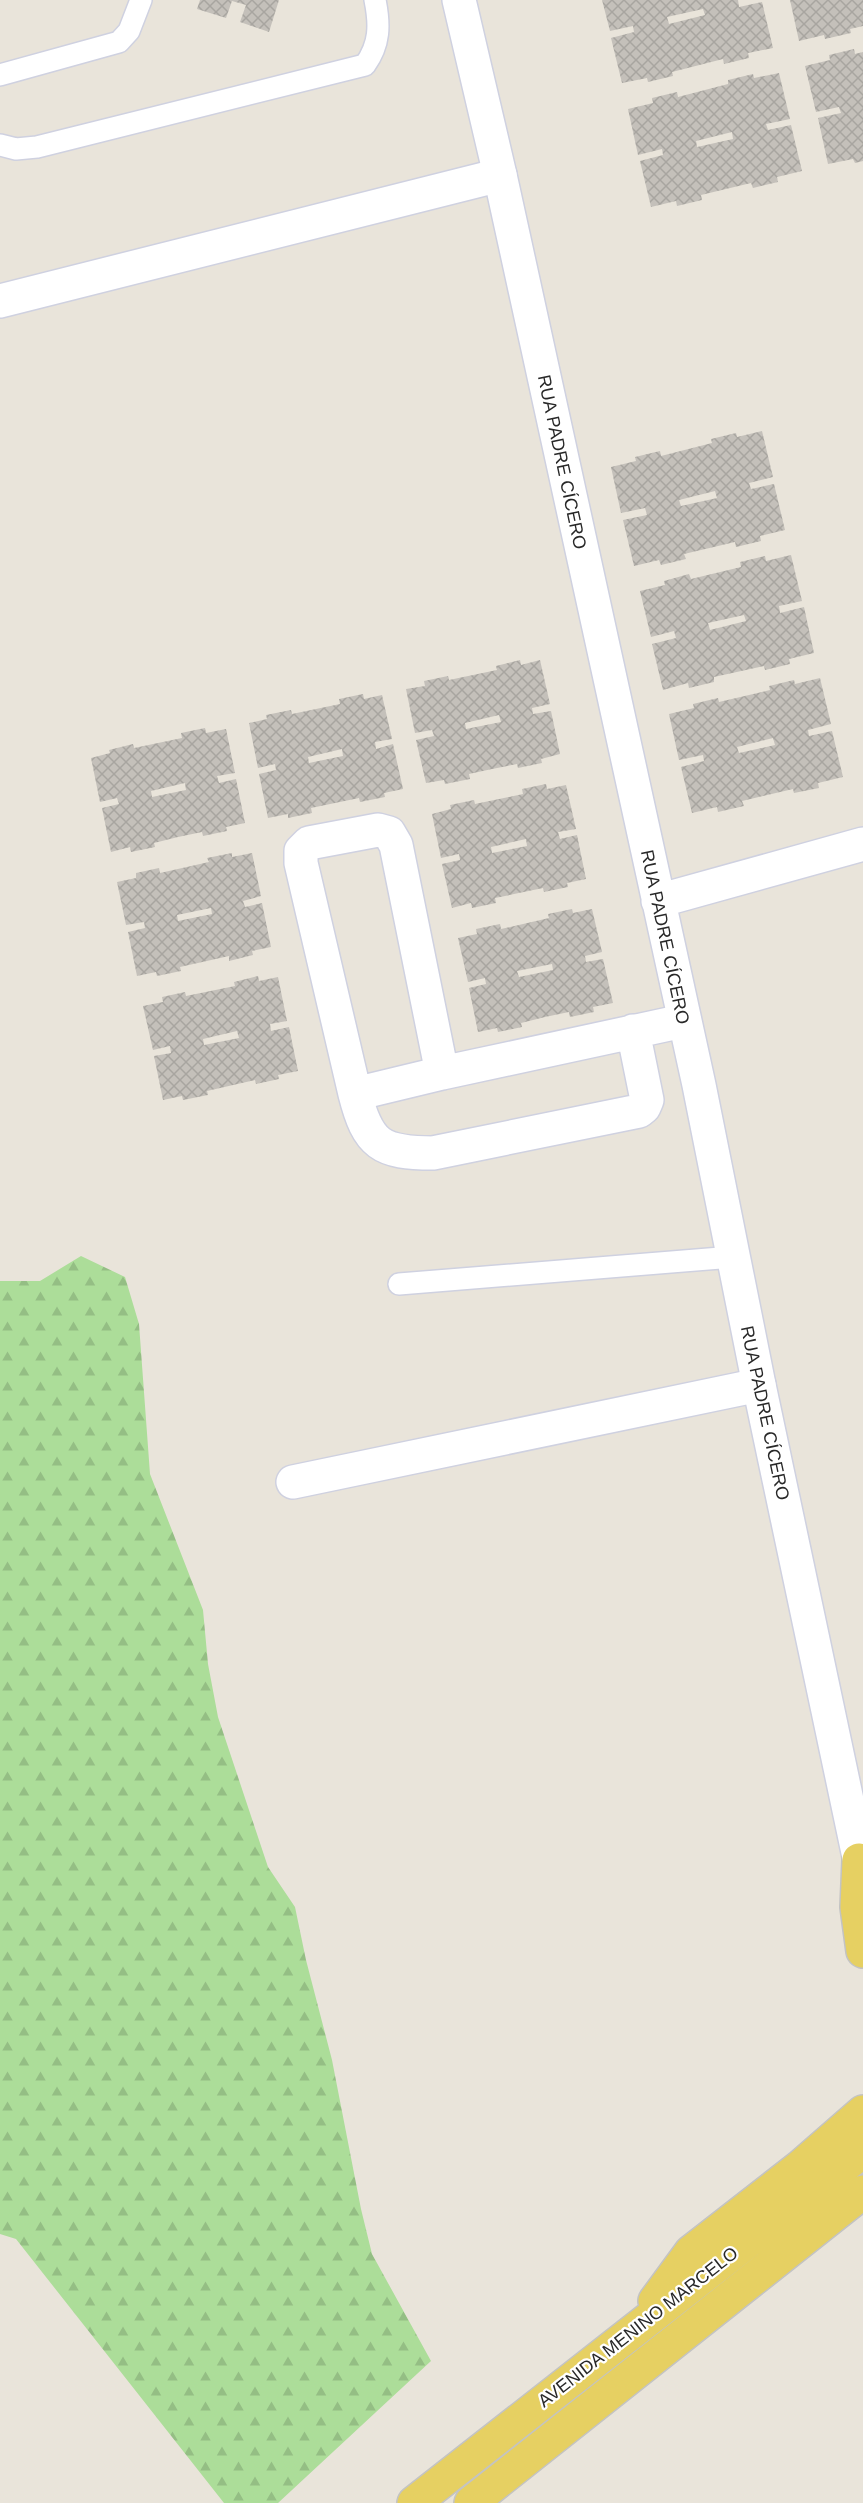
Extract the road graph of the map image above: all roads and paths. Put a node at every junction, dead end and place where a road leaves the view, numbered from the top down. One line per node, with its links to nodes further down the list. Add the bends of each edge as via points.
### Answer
1 (141, 0): 4 (lane, via 129,31 118,42)
2 (375, 0): 5 (lane, via 379,31 374,52 365,65 37,147 16,149)
3 (459, 0): 6 (street, RUA PADRE CÍCERO)
4 (0, 75)
5 (0, 145)
6 (500, 175): 7 (street); 9 (street, RUA PADRE CÍCERO)
7 (0, 301)
8 (863, 844): 9 (street)
9 (658, 901): 10 (street, RUA PADRE CÍCERO)
10 (683, 1021): 11 (street); 14 (street, RUA PADRE CÍCERO)
11 (633, 1031): 12 (street); 13 (street, via 647,1100 639,1111 433,1153 407,1153 382,1147 370,1134)
12 (442, 1072): 13 (street); 13 (street, via 396,845 389,832 378,830 309,843 301,851 301,863)
13 (355, 1094)
14 (733, 1257): 15 (lane); 16 (street, RUA PADRE CÍCERO)
15 (399, 1284)
16 (759, 1385): 17 (street); 18 (street, RUA PADRE CÍCERO)
17 (293, 1482)
18 (861, 1868): 19 (main road, via 857,1907)
19 (863, 1951)
20 (863, 2112): 23 (main road, via 800,2167 690,2252)
21 (863, 2151): 23 (main road, AVENIDA MENINO MARCELO)
22 (863, 2193): 25 (main road, AVENIDA MENINO MARCELO)
23 (640, 2324): 24 (main road, AVENIDA MENINO MARCELO)
24 (414, 2503)
25 (471, 2503)

